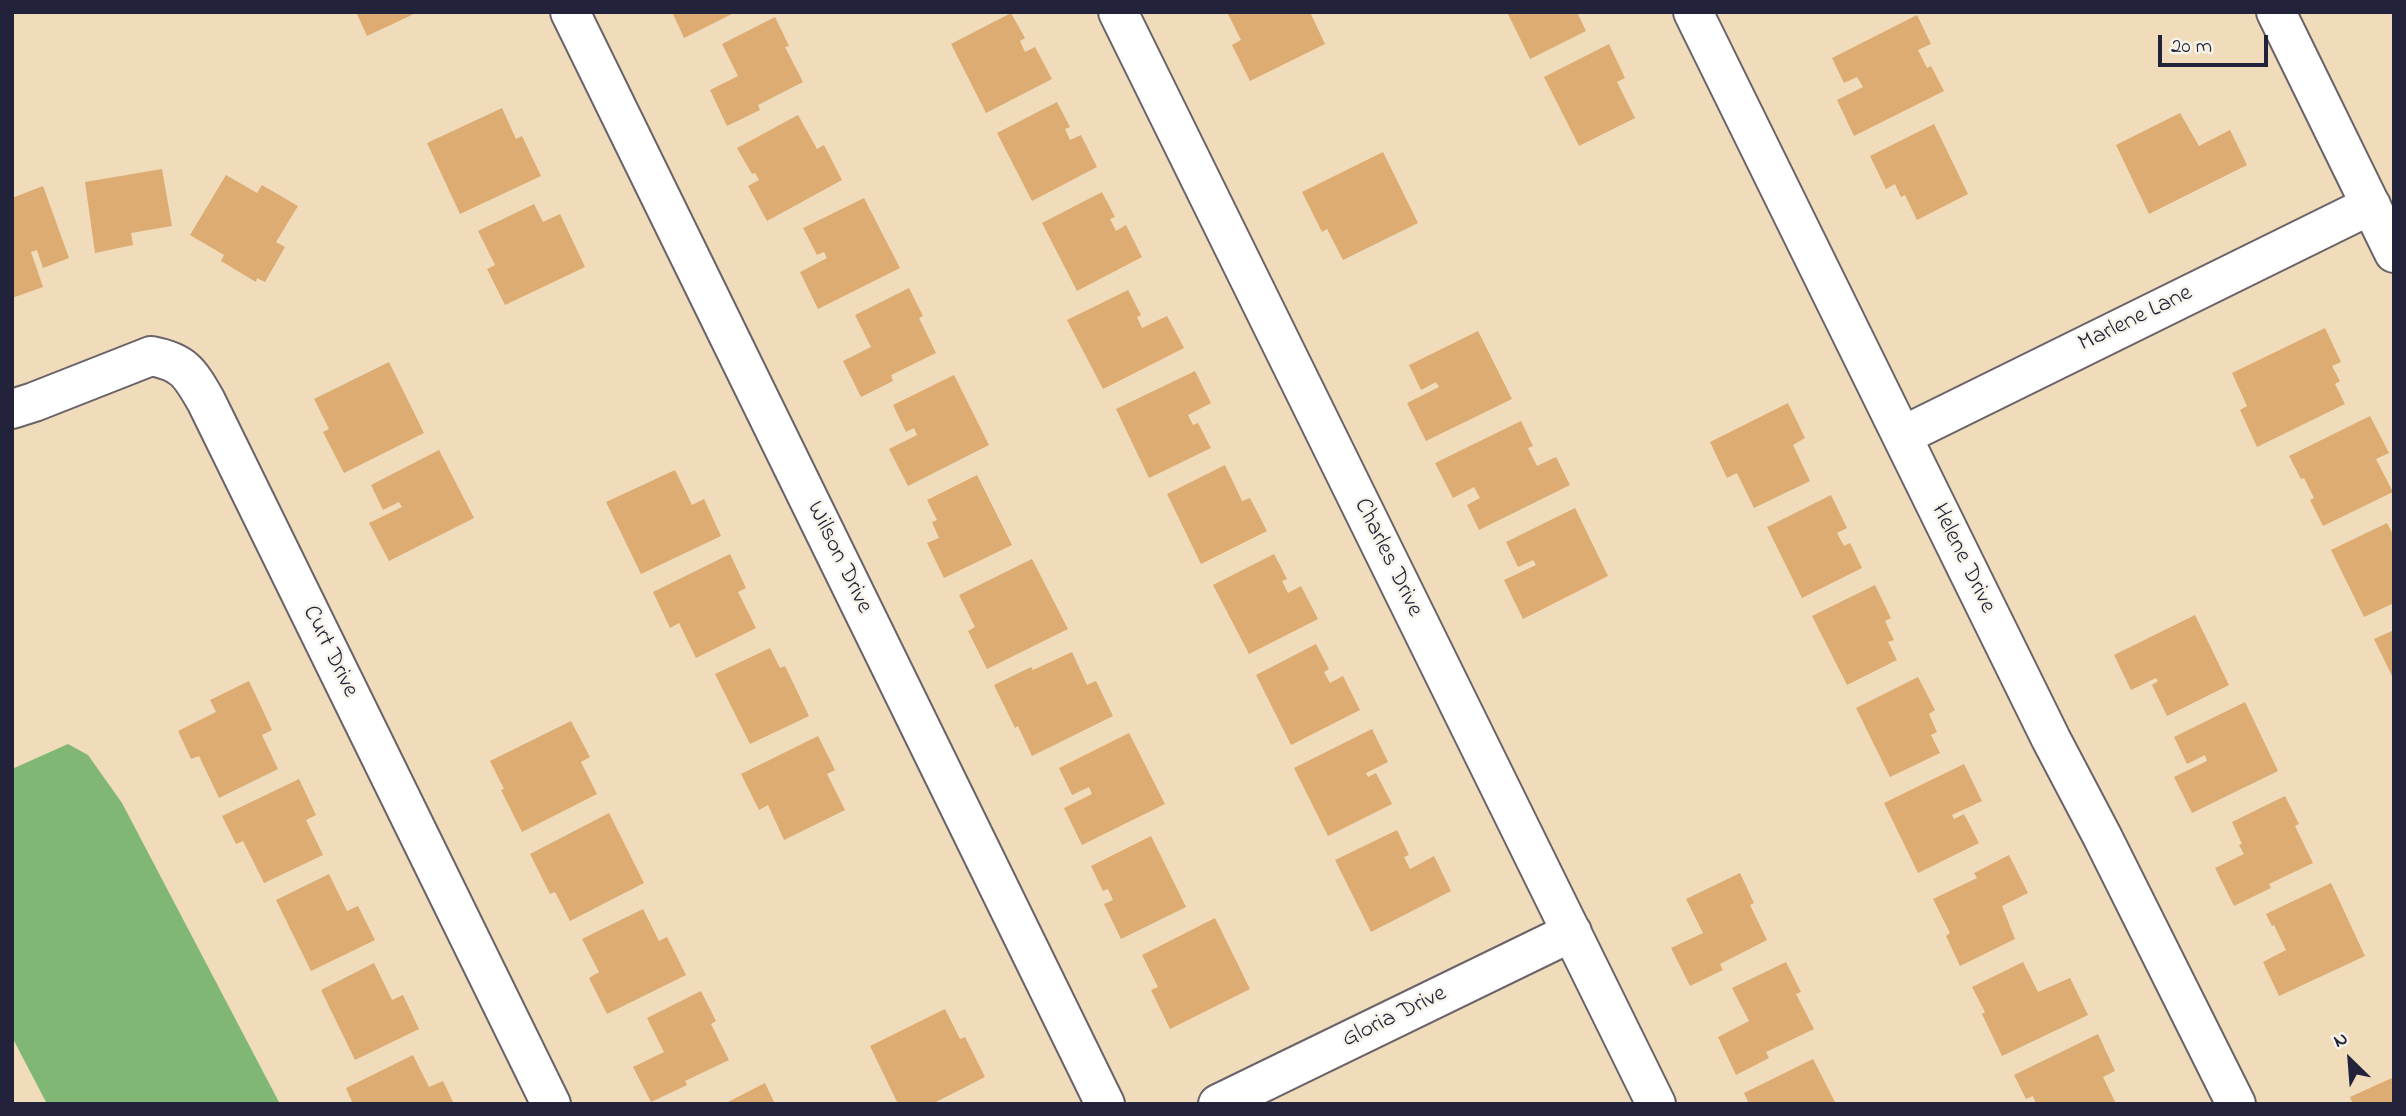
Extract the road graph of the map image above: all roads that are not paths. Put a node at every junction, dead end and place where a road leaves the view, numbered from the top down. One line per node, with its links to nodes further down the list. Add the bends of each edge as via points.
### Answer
1 (570, 12): 11 (street, Wilson Drive)
2 (1118, 12): 9 (street, Charles Drive)
3 (1693, 12): 8 (street, Helene Drive)
4 (2276, 12): 5 (street)
5 (2371, 205): 6 (street); 8 (street, Marlene Lane)
6 (2394, 253)
7 (12, 409): 10 (street, Curt Drive, via 150,356 171,360 191,376)
8 (1902, 436): 14 (street, Helene Drive)
9 (1572, 932): 12 (street, Gloria Drive); 13 (street, Charles Drive)
10 (551, 1104)
11 (1105, 1104)
12 (1218, 1104)
13 (1657, 1104)
14 (2236, 1104)

